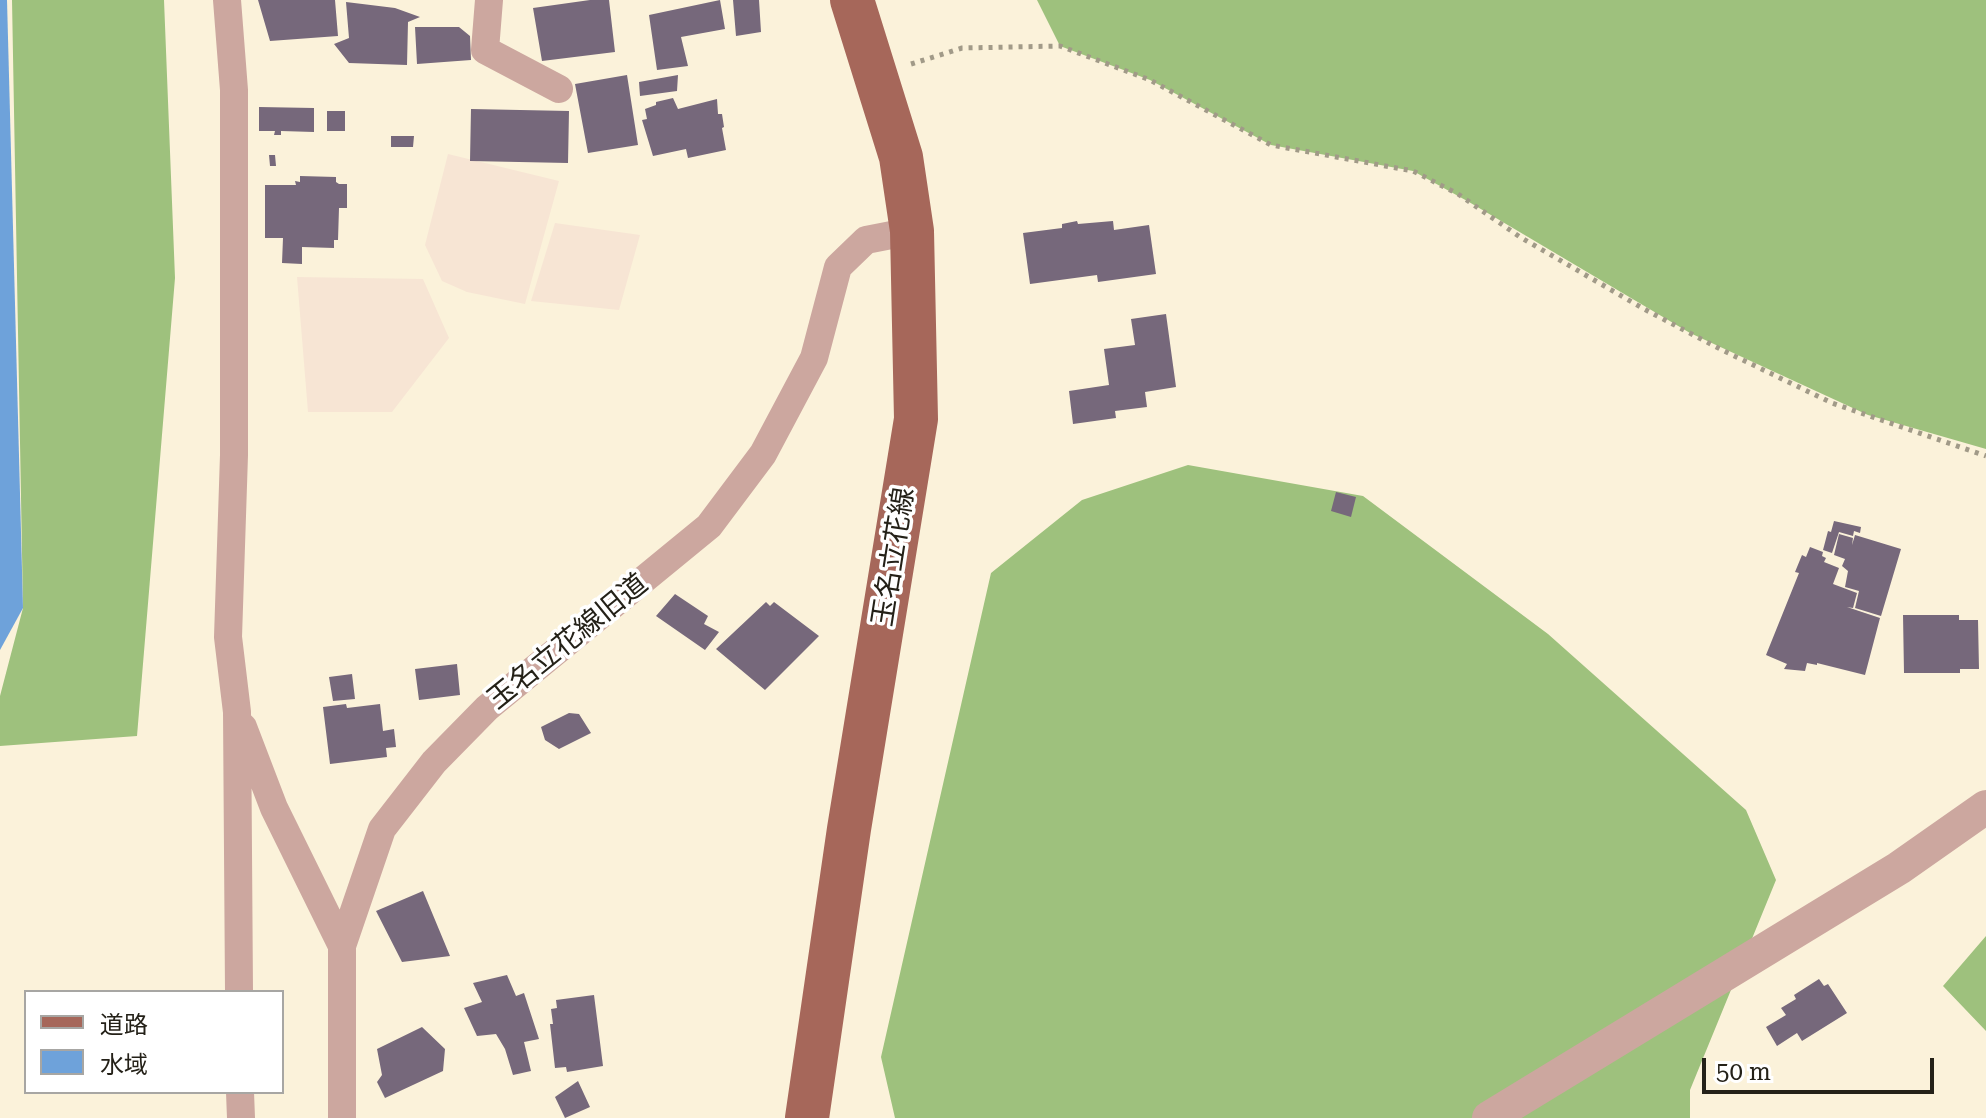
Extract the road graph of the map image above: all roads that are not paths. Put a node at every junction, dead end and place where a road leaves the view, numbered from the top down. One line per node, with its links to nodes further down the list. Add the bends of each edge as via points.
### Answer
1 (227, 0): 6 (street, via 234,90 234,455 228,637)
2 (489, 0): 4 (street, via 485,50)
3 (852, 0): 5 (main road, 玉名立花線, via 901,157)
4 (559, 89)
5 (912, 231): 8 (street, 玉名立花線旧道, via 866,240 838,267 814,358 763,454 709,526 487,708 434,762 382,829); 13 (main road, 玉名立花線, via 916,419)
6 (237, 712): 8 (street, via 274,808); 9 (street)
7 (1986, 807): 14 (street, via 1899,868)
8 (342, 946): 12 (street, 玉名立花線旧道)
9 (239, 990)
10 (240, 1094): 11 (street)
11 (241, 1118)
12 (342, 1118)
13 (807, 1118)
14 (1489, 1118)

